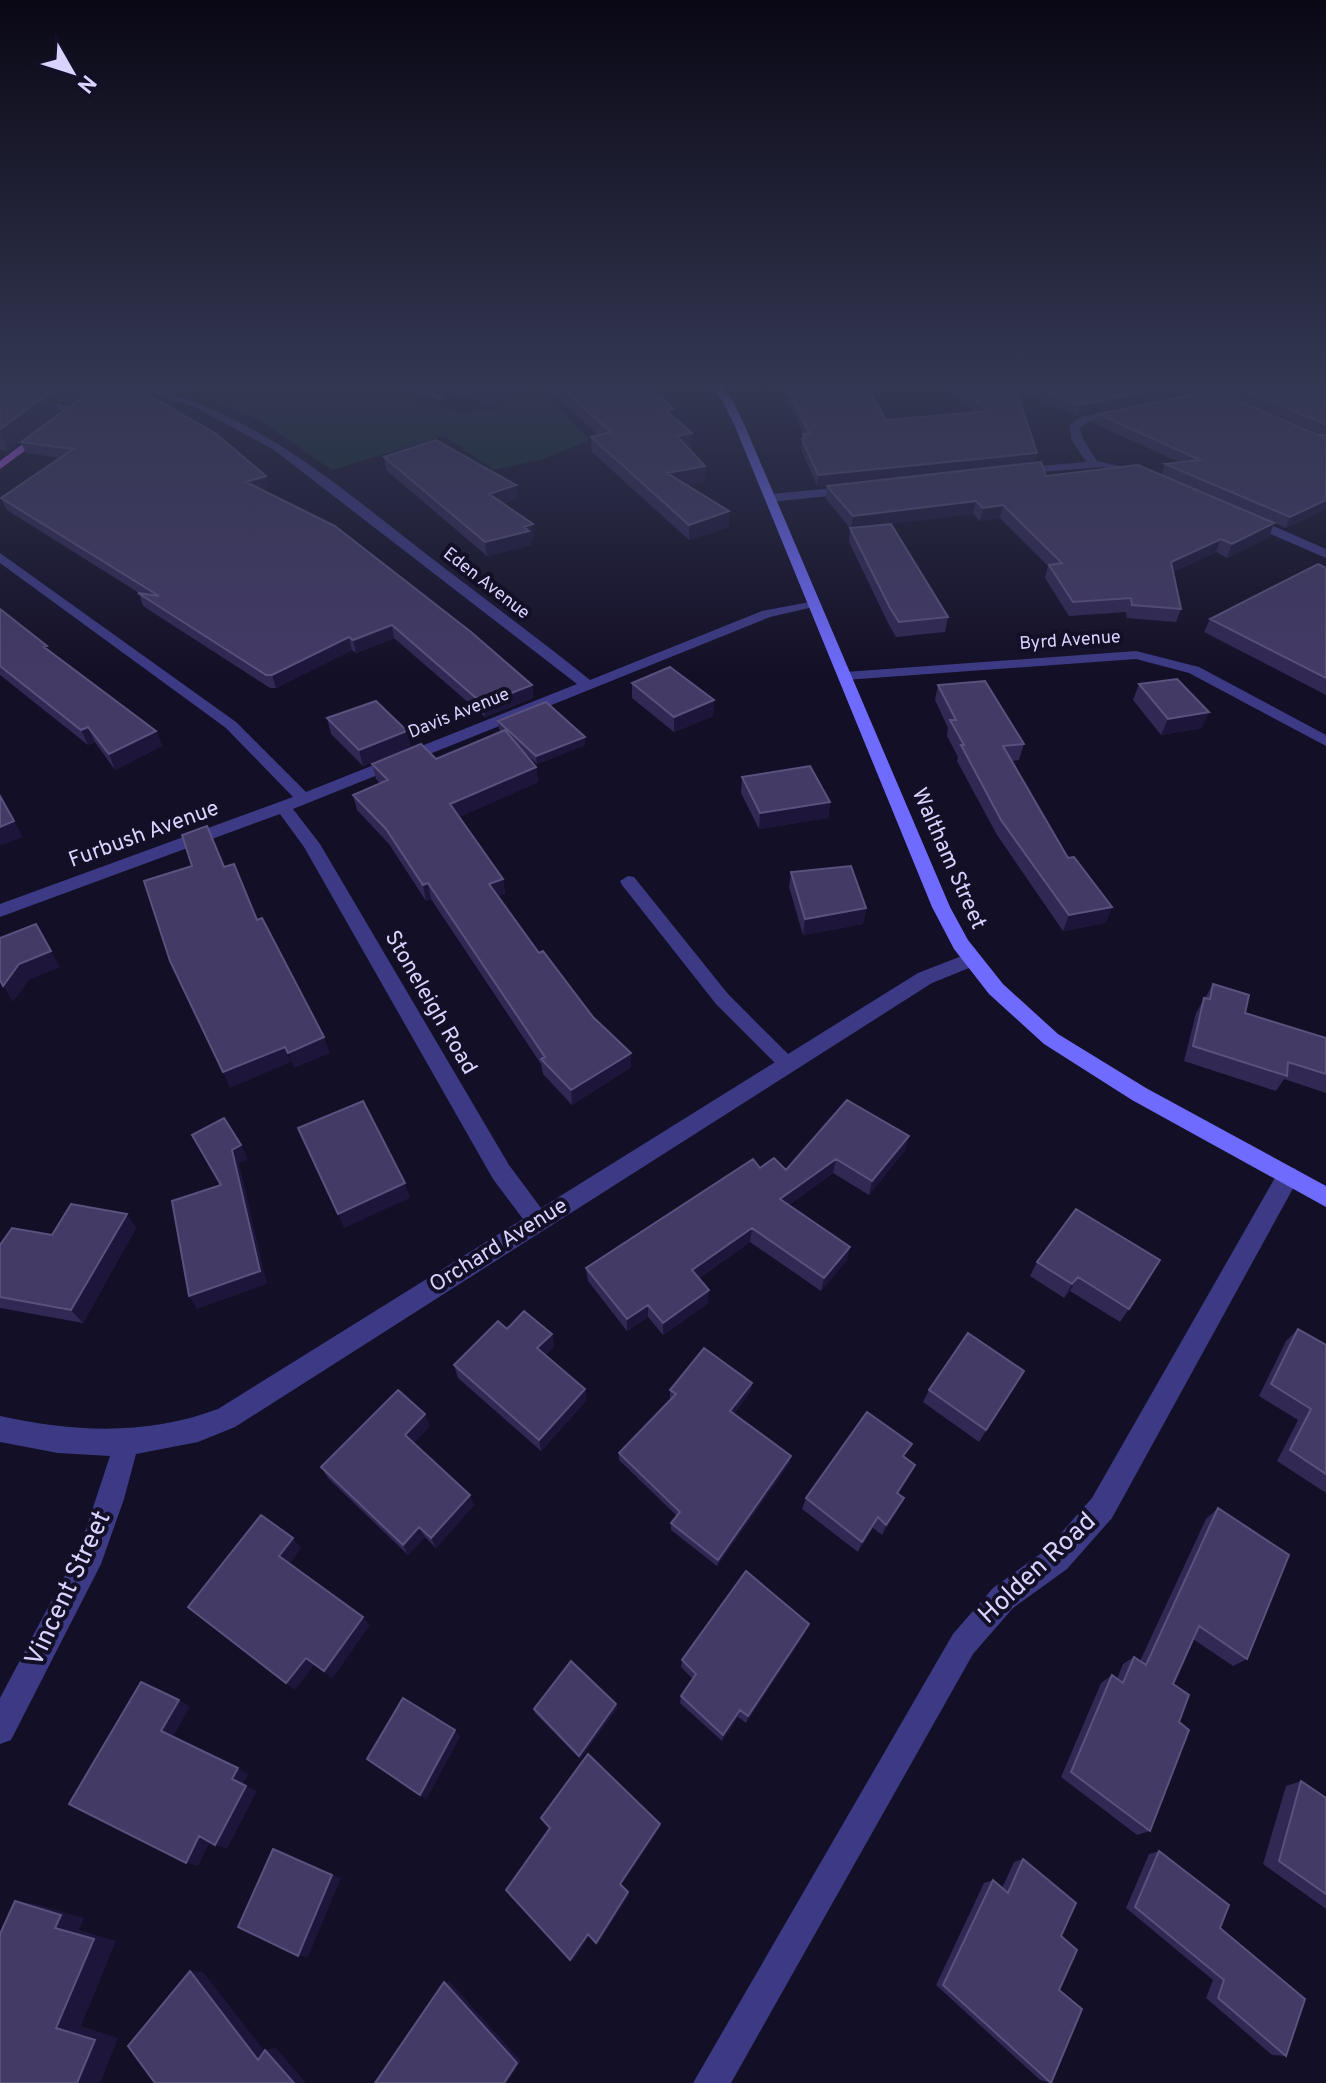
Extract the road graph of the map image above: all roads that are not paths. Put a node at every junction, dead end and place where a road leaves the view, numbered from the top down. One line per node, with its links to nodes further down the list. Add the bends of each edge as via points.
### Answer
1 (321, 480): 10 (street, Eden Avenue)
2 (763, 480): 4 (main road, Waltham Street)
3 (862, 489): 4 (street)
4 (771, 498): 8 (main road, Waltham Street)
5 (1243, 517): 6 (street)
6 (1326, 554)
7 (0, 557): 12 (street, via 231,725)
8 (815, 605): 9 (main road, Waltham Street); 10 (street, Davis Avenue, via 767,614)
9 (845, 676): 11 (street, Byrd Avenue, via 1136,655 1194,670); 16 (main road, Waltham Street, via 941,907)
10 (586, 684): 12 (street, Davis Avenue)
11 (1326, 741)
12 (303, 798): 13 (street, Furbush Avenue)
13 (283, 807): 15 (street, Furbush Avenue); 20 (street, Stoneleigh Road, via 311,844 501,1172)
14 (628, 881): 17 (lane, via 722,999)
15 (0, 911)
16 (972, 959): 17 (street, Orchard Avenue, via 925,978); 18 (main road, Waltham Street, via 1012,1006 1062,1047)
17 (787, 1064): 20 (street, Orchard Avenue)
18 (1288, 1176): 19 (main road, Waltham Street); 24 (street, Holden Road, via 1102,1508 1057,1559 1003,1598 963,1644)
19 (1326, 1197)
20 (538, 1221): 22 (street, Orchard Avenue, via 226,1418 195,1432)
21 (0, 1429): 22 (street, Orchard Avenue, via 58,1441)
22 (126, 1444): 23 (street, Vincent Street, via 91,1554)
23 (0, 1729)
24 (711, 2083)

